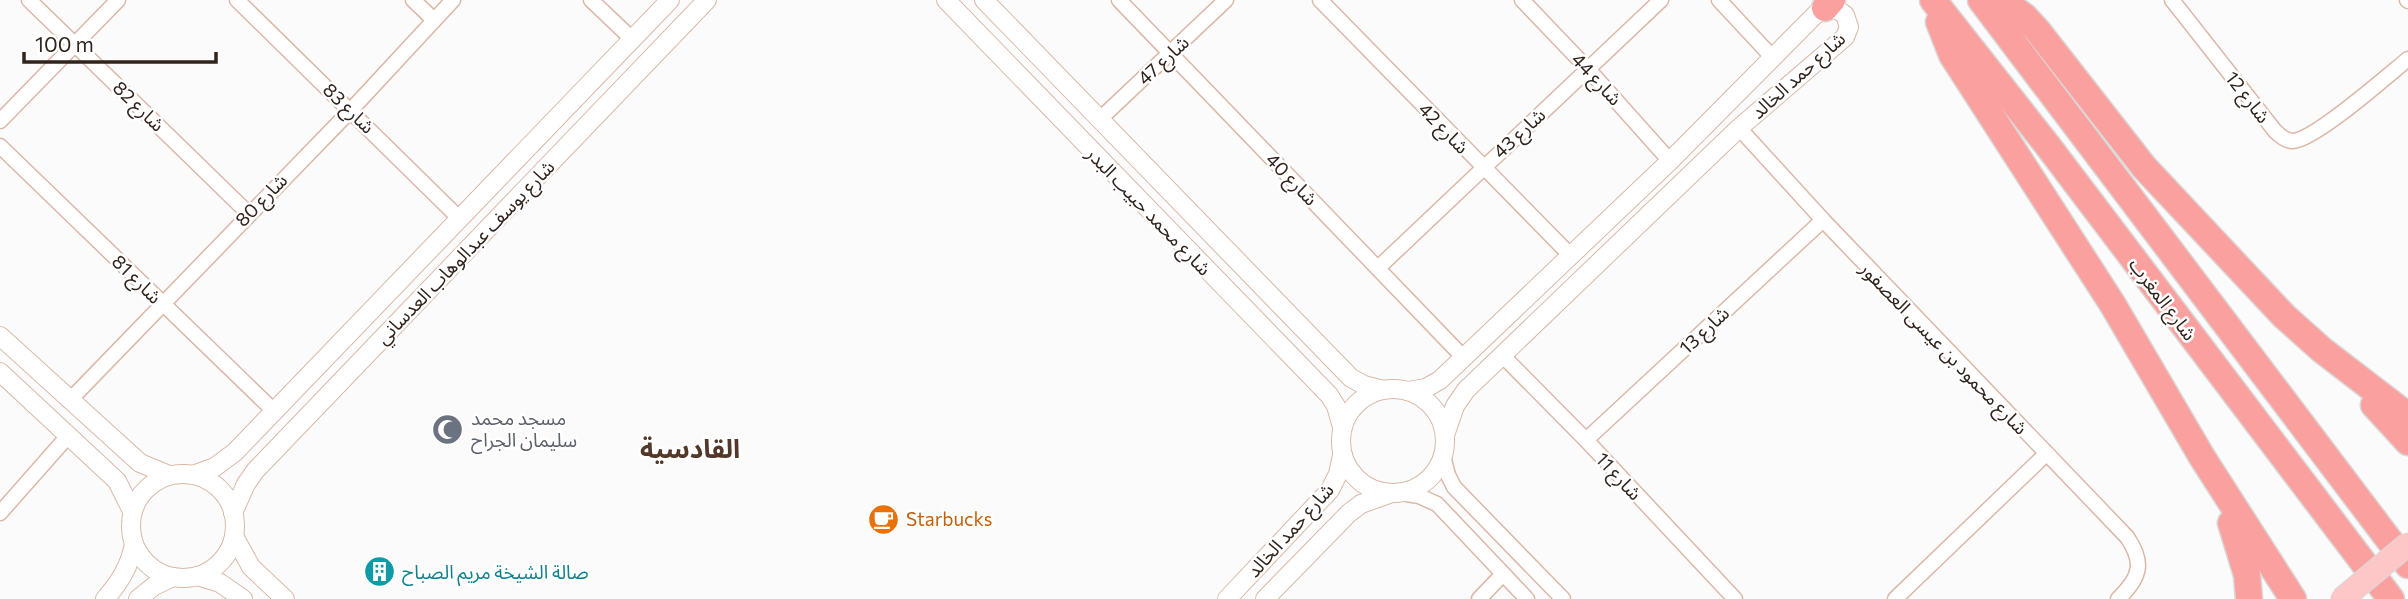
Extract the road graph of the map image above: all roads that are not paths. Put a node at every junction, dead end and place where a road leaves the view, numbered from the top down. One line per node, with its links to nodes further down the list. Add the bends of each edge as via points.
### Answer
1 (29, 0): 28 (street, شارع 82)
2 (118, 0): 28 (street)
3 (237, 0): 33 (street, شارع 83)
4 (413, 0): 24 (street)
5 (453, 0): 24 (street, شارع 80)
6 (591, 0): 27 (street)
7 (670, 0): 27 (street, شارع يوسف عبدالوهاب العدساني)
8 (707, 0): 55 (street, شارع يوسف عبدالوهاب العدساني)
9 (946, 0): 23 (street, شارع محمد حبيب البدر)
10 (978, 0): 23 (street, via 970,12)
11 (984, 0): 25 (street, شارع محمد حبيب البدر)
12 (1119, 0): 29 (street, شارع 40)
13 (1226, 0): 29 (street, شارع 47)
14 (1320, 0): 39 (street, شارع 42)
15 (1522, 0): 32 (street, شارع 44)
16 (1661, 0): 32 (street, شارع 43)
17 (1719, 0): 30 (street)
18 (1981, 0): 92 (highway, شارع المغرب)
19 (2002, 0): 58 (highway, via 2037,30 2144,167 2284,316)
20 (2172, 0): 31 (street, شارع 12, via 2275,131 2292,141 2313,134)
21 (1934, 2): 78 (highway, via 1952,55 2113,305); 111 (highway, شارع المغرب)
22 (1828, 4): 30 (street, شارع حمد الخالد); 36 (street, شارع حمد الخالد, via 1849,21 1848,34)
23 (960, 15): 26 (street, شارع محمد حبيب البدر)
24 (434, 20): 33 (street, شارع 80)
25 (1004, 20): 26 (street, via 993,19); 34 (street, شارع محمد حبيب البدر)
26 (983, 36): 48 (street, شارع محمد حبيب البدر)
27 (632, 39): 43 (street, شارع يوسف عبدالوهاب العدساني)
28 (76, 44): 35 (street); 42 (street, شارع 82)
29 (1171, 53): 34 (street, شارع 47); 51 (street, شارع 40)
30 (1773, 58): 38 (street, شارع حمد الخالد)
31 (2408, 60)
32 (1587, 68): 38 (street, شارع 44); 39 (street, شارع 43)
33 (351, 110): 42 (street, شارع 80); 43 (street, شارع 83)
34 (1100, 119): 46 (street, شارع محمد حبيب البدر)
35 (0, 121)
36 (1739, 128): 41 (street, شارع حمد الخالد); 45 (street, شارع محمود بن عيسى العصفور)
37 (0, 146): 53 (street, شارع 81)
38 (1670, 161): 40 (street, شارع حمد الخالد)
39 (1482, 168): 49 (street, شارع 42); 51 (street, شارع 43)
40 (1634, 195): 41 (street, via 1639,210); 44 (street, شارع حمد الخالد)
41 (1651, 212): 47 (street, شارع حمد الخالد)
42 (248, 213): 53 (street, شارع 80)
43 (459, 218): 54 (street, شارع يوسف عبدالوهاب العدساني)
44 (1608, 219): 47 (street, via 1621,220); 49 (street, شارع حمد الخالد)
45 (1823, 220): 73 (street, شارع 13); 75 (street, شارع محمود بن عيسى العصفور)
46 (1211, 234): 48 (street, via 1208,244); 50 (street, شارع محمد حبيب البدر)
47 (1625, 237): 60 (street, شارع حمد الخالد)
48 (1188, 251): 52 (street, شارع محمد حبيب البدر)
49 (1570, 255): 61 (street, شارع حمد الخالد)
50 (1238, 261): 52 (street, via 1226,260 1217,266); 62 (street, شارع محمد حبيب البدر)
51 (1378, 268): 61 (street, شارع 40)
52 (1214, 278): 64 (street, شارع محمد حبيب البدر)
53 (162, 303): 67 (street, شارع 80); 68 (street, شارع 81)
54 (378, 303): 55 (street, via 384,317); 56 (street, شارع يوسف عبدالوهاب العدساني)
55 (399, 320): 59 (street, شارع يوسف عبدالوهاب العدساني)
56 (350, 331): 59 (street, via 368,334); 68 (street, شارع يوسف عبدالوهاب العدساني)
57 (4, 344): 67 (street)
58 (2322, 350): 69 (highway); 74 (highway)
59 (370, 351): 86 (street, شارع يوسف عبدالوهاب العدساني, via 255,471)
60 (1502, 355): 71 (street, شارع حمد الخالد, via 1461,396); 73 (street, شارع 11)
61 (1464, 358): 66 (street, شارع حمد الخالد, via 1437,383)
62 (1336, 363): 64 (street, via 1335,373 1327,381); 65 (street, شارع محمد حبيب البدر, via 1356,382)
63 (0, 372): 72 (street)
64 (1316, 382): 70 (street, شارع محمد حبيب البدر, via 1336,406)
65 (1383, 390): 66 (street); 70 (street, via 1357,403)
66 (1408, 391): 71 (street, via 1435,411)
67 (69, 401): 79 (street, via 140,463)
68 (274, 411): 80 (street, شارع يوسف عبدالوهاب العدساني, via 230,457)
69 (2408, 416)
70 (1342, 427): 76 (street)
71 (1445, 435): 77 (street)
72 (68, 436): 84 (street, via 117,481); 85 (street)
73 (1586, 440): 105 (street, شارع 11)
74 (2408, 442)
75 (2046, 454): 106 (street); 107 (street, شارع محمود بن عيسى العصفور, via 2127,537 2138,555 2138,571)
76 (1342, 456): 81 (street, via 1361,483); 82 (street, شارع حمد الخالد, via 1336,480)
77 (1443, 456): 81 (street, via 1427,481); 83 (street, via 1451,481)
78 (2202, 457): 108 (highway, via 2234,532); 109 (highway)
79 (169, 475): 80 (street); 84 (street, via 146,488)
80 (193, 475): 86 (street, via 219,488)
81 (1396, 493): 87 (street, via 1433,501); 88 (street, شارع حمد الخالد, via 1361,504)
82 (1324, 498): 88 (street, via 1340,501); 100 (street, شارع حمد الخالد)
83 (1467, 501): 87 (street, via 1452,501); 104 (street)
84 (132, 511): 91 (street)
85 (0, 513)
86 (233, 513): 89 (street)
87 (1448, 515): 93 (street)
88 (1344, 517): 101 (street, شارع حمد الخالد)
89 (234, 536): 94 (street, via 221,561); 99 (street, via 251,567)
90 (2408, 544): 110 (main road, bridge)
91 (134, 545): 95 (street, via 149,566); 96 (street, via 129,564)
92 (2408, 565)
93 (1503, 574): 102 (street); 103 (street)
94 (197, 576): 95 (street); 98 (street, via 220,583)
95 (173, 577): 97 (street)
96 (105, 599)
97 (138, 599)
98 (243, 599)
99 (285, 599)
100 (1227, 599)
101 (1265, 599)
102 (1479, 599)
103 (1527, 599)
104 (1563, 599)
105 (1735, 599)
106 (1895, 599)
107 (2118, 599)
108 (2249, 599)
109 (2293, 599)
110 (2342, 599)
111 (2391, 599)

